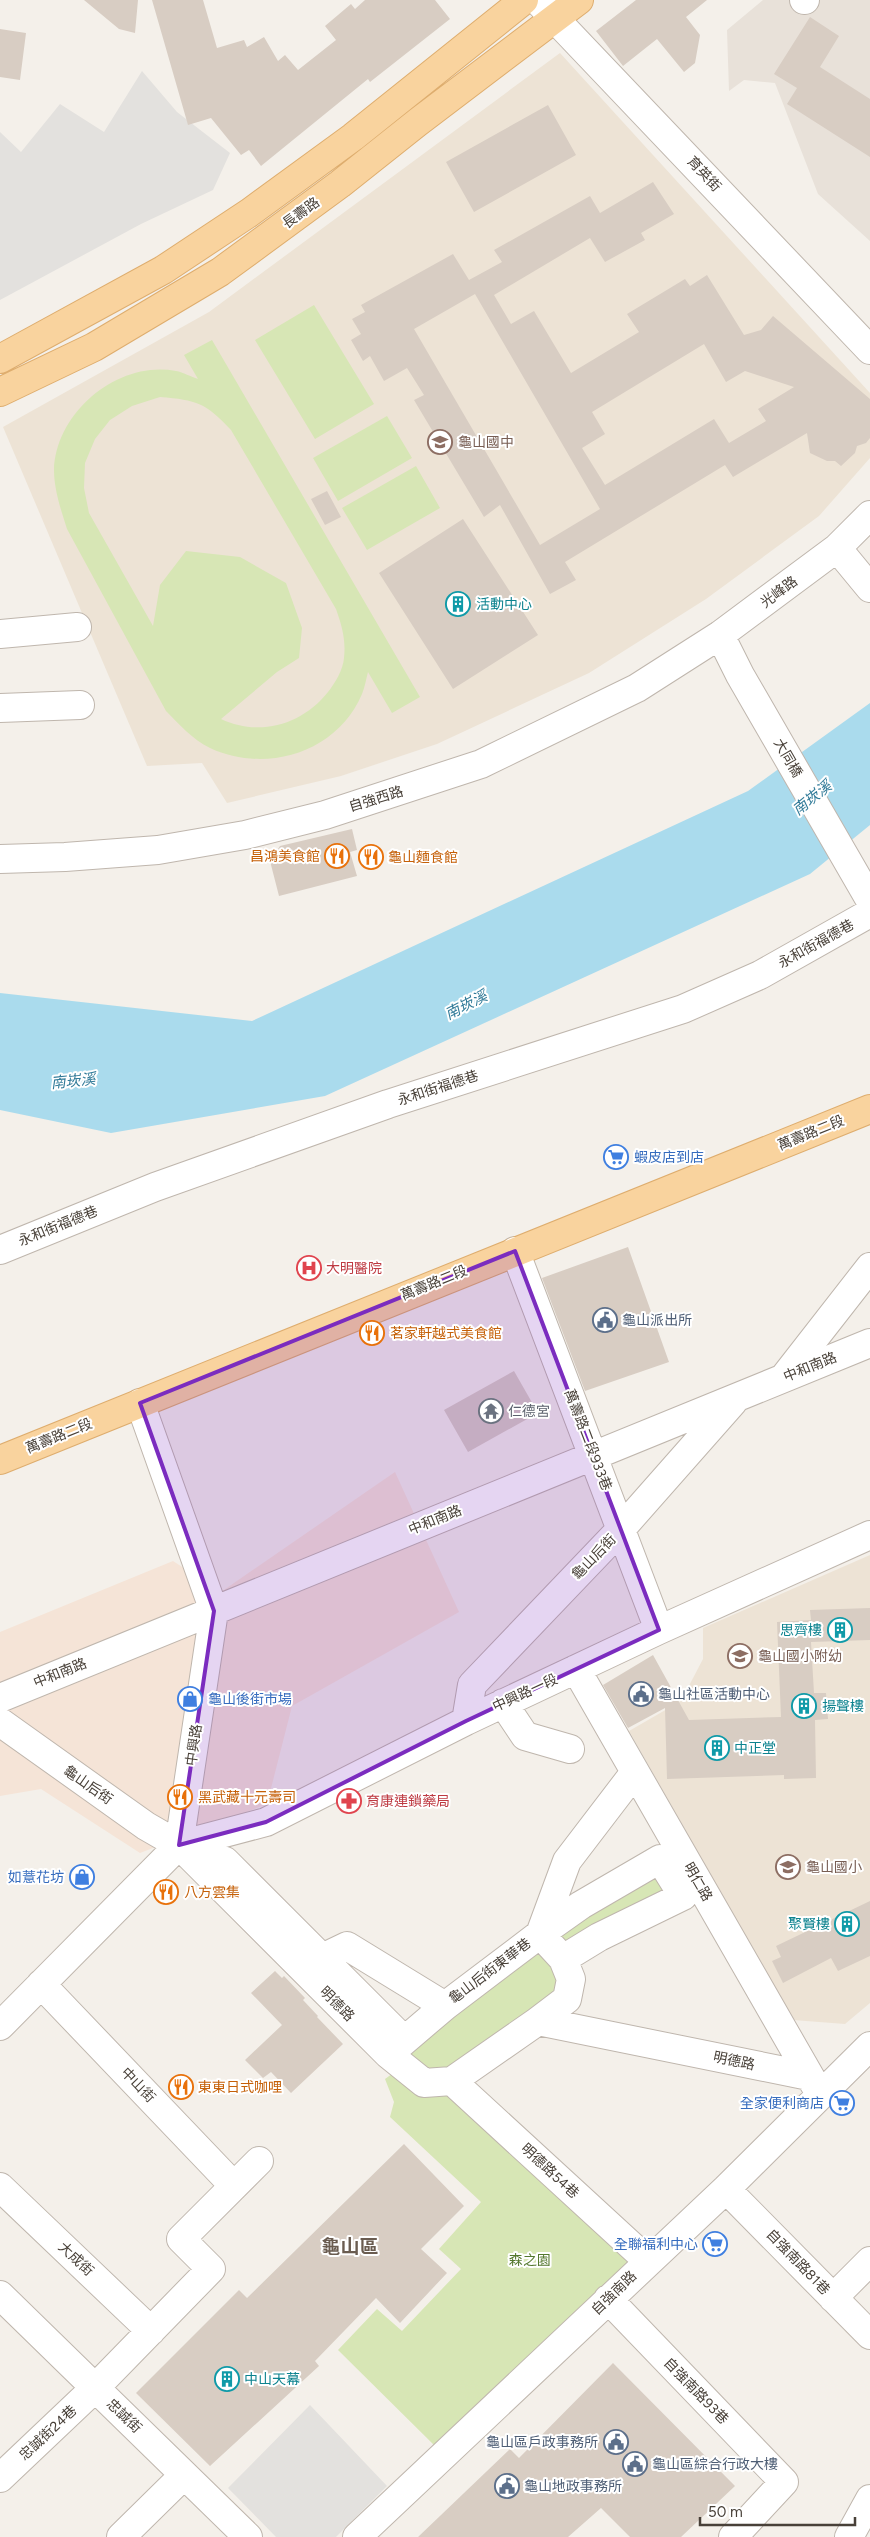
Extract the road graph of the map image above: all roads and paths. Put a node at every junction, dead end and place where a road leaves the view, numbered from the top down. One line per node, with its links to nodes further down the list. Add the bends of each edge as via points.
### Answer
1 (524, 0): 6 (main road, via 353,137 249,213 163,270)
2 (537, 0): 4 (street, 育英街)
3 (579, 0): 4 (main road, 長壽路)
4 (557, 18): 5 (street, 育英街); 7 (main road, 長壽路, via 220,272 94,347)
5 (870, 350)
6 (0, 359)
7 (0, 392)
8 (870, 515): 9 (street, 光峰路)
9 (837, 548): 10 (street); 13 (street, 光峰路)
10 (870, 588)
11 (77, 627): 12 (street)
12 (0, 634)
13 (720, 636): 16 (street, 自強西路, via 637,688 498,756 382,798 245,835 158,850); 17 (street, 大同橋)
14 (80, 706): 15 (street)
15 (0, 708)
16 (0, 859)
17 (870, 900)
18 (870, 913): 20 (street, 永和街福德巷, via 760,975 683,1009 388,1104 155,1187)
19 (870, 1110): 21 (main road, 萬壽路二段)
20 (0, 1250)
21 (515, 1251): 26 (main road, 萬壽路二段); 27 (street, 萬壽路二段933巷)
22 (870, 1267): 24 (street)
23 (870, 1343): 24 (street, 中和南路)
24 (784, 1377): 25 (street, 中和南路)
25 (736, 1399): 27 (street, 中和南路); 29 (street, 龜山后街)
26 (140, 1403): 28 (main road, 萬壽路二段); 31 (street, 中興路)
27 (594, 1455): 29 (street, 萬壽路二段933巷); 31 (street, 中和南路)
28 (0, 1460)
29 (621, 1529): 32 (street, 萬壽路二段933巷); 36 (street, 龜山后街, via 472,1685)
30 (870, 1535): 32 (street, 中興路一段)
31 (214, 1611): 34 (street, 中和南路); 40 (street, 中興路)
32 (659, 1630): 33 (street, 中興路一段)
33 (576, 1669): 35 (street, 中興路一段); 39 (street, 明仁路)
34 (0, 1698)
35 (503, 1703): 36 (street, 中興路一段); 38 (street, via 525,1736)
36 (466, 1720): 40 (street, 中興路一段, via 266,1822)
37 (0, 1722): 40 (street, 龜山后街, via 146,1826)
38 (570, 1749)
39 (635, 1772): 41 (street, 龜山后街東華巷, via 567,1861); 51 (street, 明仁路)
40 (179, 1845): 42 (street, 明德路, via 225,1860); 44 (street); 48 (street, 明德路)
41 (540, 1934): 43 (street); 43 (street, via 581,1905 660,1859 683,1896 599,1936); 45 (street, 龜山后街東華巷)
42 (322, 1958): 45 (street, via 347,1946); 48 (street, 明德路)
43 (563, 1959): 46 (street, via 571,1979 568,1999)
44 (41, 1984): 47 (street); 53 (street, 中山街)
45 (445, 2006): 48 (street, 龜山后街東華巷)
46 (538, 2021): 50 (street); 51 (street, 明德路)
47 (0, 2026)
48 (396, 2047): 50 (street, 明德路, via 424,2084)
49 (866, 2058): 51 (street, 自強南路)
50 (452, 2082): 56 (street, 明德路54巷)
51 (815, 2085): 55 (street, 自強南路)
52 (259, 2161): 53 (street)
53 (234, 2186): 61 (street, 忠誠街24巷, via 180,2239 211,2269)
54 (0, 2187): 61 (street, 大成街)
55 (726, 2189): 56 (street, 自強南路); 58 (street, 自強南路81巷)
56 (648, 2261): 59 (street, 自強南路)
57 (870, 2261): 58 (street)
58 (833, 2298): 62 (street, 自強南路81巷)
59 (608, 2299): 70 (street, 自強南路); 71 (street, 自強南路93巷, via 784,2482)
60 (2, 2301): 63 (street, 忠誠街)
61 (151, 2331): 63 (street, 忠誠街24巷)
62 (870, 2335)
63 (95, 2388): 64 (street, 忠誠街); 65 (street, 忠誠街24巷)
64 (184, 2475): 68 (street); 69 (street, 忠誠街)
65 (0, 2478)
66 (870, 2499): 67 (street)
67 (852, 2536)
68 (121, 2537)
69 (248, 2537)
70 (357, 2537)
71 (733, 2537)

